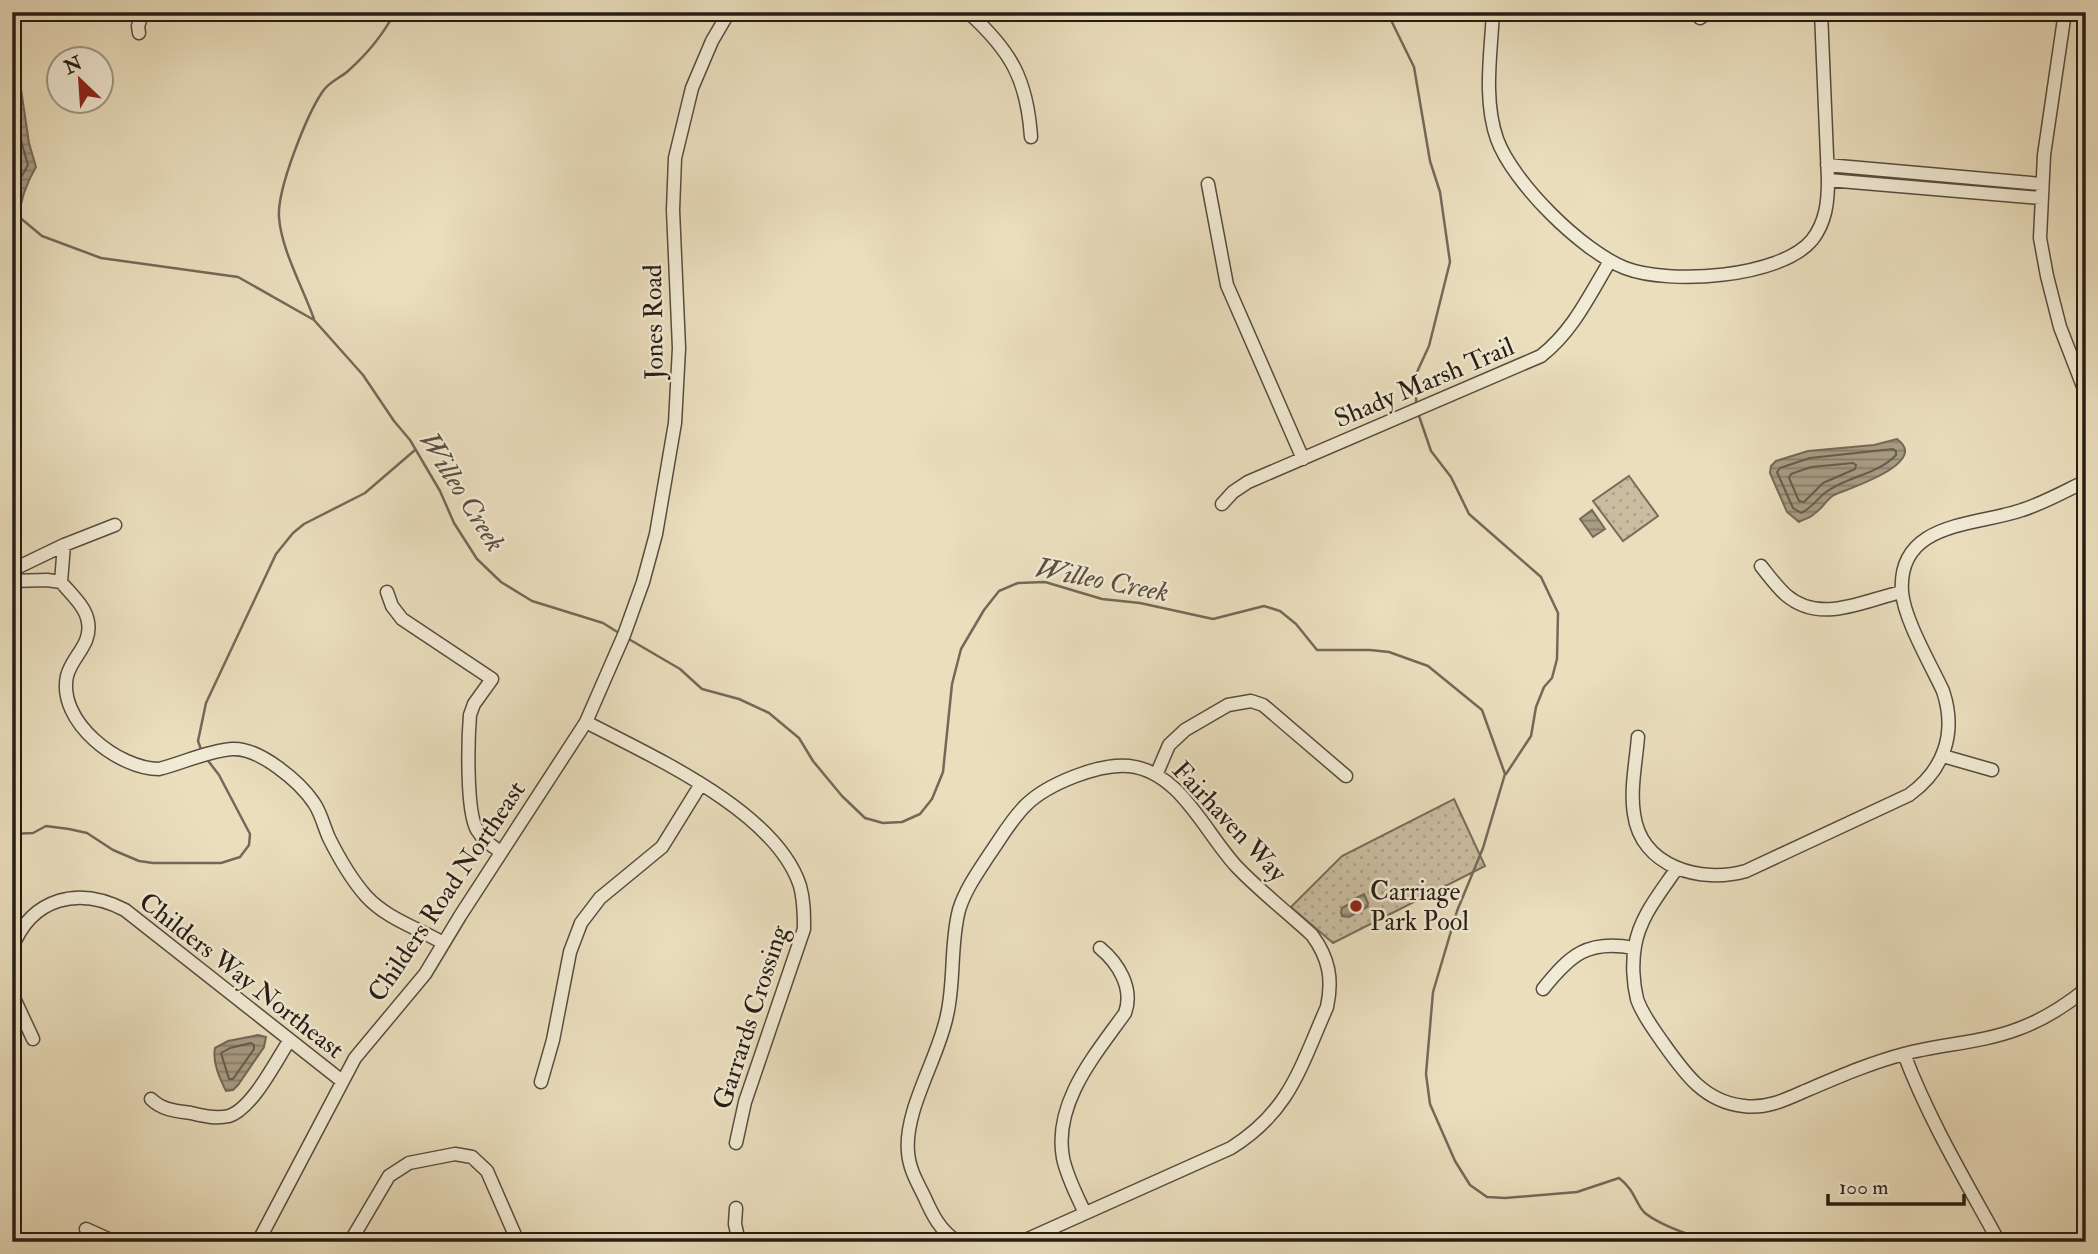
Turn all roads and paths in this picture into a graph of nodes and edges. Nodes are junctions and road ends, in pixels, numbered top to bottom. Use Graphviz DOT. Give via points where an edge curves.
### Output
graph roads {
  1 [pos="143,12"];
  2 [pos="729,12"];
  3 [pos="968,12"];
  4 [pos="1493,12"];
  5 [pos="1821,12"];
  6 [pos="2065,12"];
  7 [pos="139,33"];
  8 [pos="1031,137"];
  9 [pos="1828,165"];
  10 [pos="1828,180"];
  11 [pos="1208,184"];
  12 [pos="2041,184"];
  13 [pos="2041,198"];
  14 [pos="1610,261"];
  15 [pos="2082,373"];
  16 [pos="2086,394"];
  17 [pos="1303,459"];
  18 [pos="2086,481"];
  19 [pos="1222,504"];
  20 [pos="115,525"];
  21 [pos="64,545"];
  22 [pos="1761,566"];
  23 [pos="12,570"];
  24 [pos="12,581"];
  25 [pos="61,582"];
  26 [pos="387,592"];
  27 [pos="1902,592"];
  28 [pos="624,635"];
  29 [pos="586,722"];
  30 [pos="1639,737"];
  31 [pos="1943,756"];
  32 [pos="1992,770"];
  33 [pos="1157,773"];
  34 [pos="1346,776"];
  35 [pos="701,784"];
  36 [pos="501,852"];
  37 [pos="1677,868"];
  38 [pos="443,943"];
  39 [pos="12,948"];
  40 [pos="1100,948"];
  41 [pos="1634,948"];
  42 [pos="1543,989"];
  43 [pos="2086,989"];
  44 [pos="12,994"];
  45 [pos="33,1039"];
  46 [pos="289,1041"];
  47 [pos="1904,1054"];
  48 [pos="342,1081"];
  49 [pos="541,1082"];
  50 [pos="151,1098"];
  51 [pos="736,1143"];
  52 [pos="736,1208"];
  53 [pos="1085,1213"];
  54 [pos="86,1229"];
  55 [pos="116,1242"];
  56 [pos="258,1242"];
  57 [pos="350,1242"];
  58 [pos="518,1242"];
  59 [pos="739,1242"];
  60 [pos="958,1242"];
  61 [pos="1021,1242"];
  62 [pos="1999,1242"];
  1 -- 7 [label="street"];
  2 -- 28 [label="street, Jones Road" via="692,88 675,158 676,414 658,522"];
  3 -- 8 [label="street" via="1002,45 1014,65"];
  4 -- 14 [label="street" via="1489,98 1498,141 1524,184 1577,238"];
  5 -- 9 [label="street"];
  6 -- 12 [label="street"];
  9 -- 10 [label="street"];
  9 -- 12 [label="street"];
  10 -- 13 [label="street"];
  10 -- 14 [label="street" via="1828,205 1819,229 1803,249 1781,262 1681,278 1644,274"];
  11 -- 17 [label="street" via="1227,285"];
  12 -- 13 [label="street"];
  13 -- 15 [label="street" via="2040,238 2047,276 2060,327"];
  14 -- 17 [label="street, Shady Marsh Trail" via="1571,328 1541,356"];
  15 -- 16 [label="street"];
  17 -- 19 [label="street, Shady Marsh Trail" via="1248,482"];
  18 -- 27 [label="street" via="2024,510 1934,532 1909,558"];
  20 -- 21 [label="street"];
  21 -- 23 [label="street"];
  21 -- 25 [label="street"];
  22 -- 27 [label="street" via="1788,597 1815,609 1839,609"];
  24 -- 25 [label="street"];
  25 -- 38 [label="street" via="88,619 85,647 67,676 69,697 81,727 92,740 137,766 159,769 232,749 249,752 278,768 316,807 340,860 367,897 385,912"];
  26 -- 36 [label="street" via="402,620 492,679 470,715 471,808 477,830"];
  27 -- 31 [label="street" via="1947,704 1949,729"];
  28 -- 29 [label="street, Childers Road Northeast"];
  29 -- 35 [label="street, Garrards Crossing"];
  29 -- 36 [label="street, Childers Road Northeast"];
  30 -- 37 [label="street" via="1633,802 1636,824 1651,851"];
  31 -- 32 [label="street"];
  31 -- 37 [label="street" via="1930,778 1909,795 1746,871 1712,877"];
  33 -- 34 [label="street" via="1176,737 1228,705 1251,701 1263,705"];
  33 -- 53 [label="street, Fairhaven Way" via="1176,789 1240,870 1312,935 1326,957 1330,993 1289,1091 1260,1128 1231,1147"];
  33 -- 60 [label="street, Fairhaven Way" via="1130,766 1100,767 1029,802 966,893 956,924 947,1017 907,1141 913,1173 933,1217"];
  35 -- 49 [label="street" via="662,848 600,898 581,923 570,952"];
  35 -- 51 [label="street, Garrards Crossing" via="736,806 780,851 800,885 804,912 804,929 745,1102"];
  36 -- 38 [label="street, Childers Road Northeast"];
  37 -- 41 [label="street" via="1645,915"];
  38 -- 48 [label="street, Childers Road Northeast" via="415,988 362,1049"];
  39 -- 46 [label="street, Childers Way Northeast" via="22,927 45,906 70,898 99,899 125,910"];
  40 -- 53 [label="street" via="1122,975 1128,1003 1080,1081 1062,1124 1063,1160"];
  41 -- 42 [label="street" via="1618,945 1584,951 1563,964"];
  41 -- 47 [label="street" via="1635,990 1643,1013 1688,1078 1721,1101 1747,1107 1773,1104"];
  43 -- 47 [label="street" via="2036,1022 2015,1030"];
  44 -- 45 [label="street"];
  46 -- 48 [label="street, Childers Way Northeast"];
  46 -- 50 [label="street" via="237,1113 215,1118 158,1106"];
  47 -- 62 [label="street" via="1938,1132"];
  48 -- 56 [label="street, Childers Road Northeast"];
  52 -- 59 [label="street"];
  53 -- 61 [label="street, Fairhaven Way"];
  54 -- 55 [label="street"];
  57 -- 58 [label="street" via="389,1176 409,1163 455,1154 472,1157 487,1171"];
}
